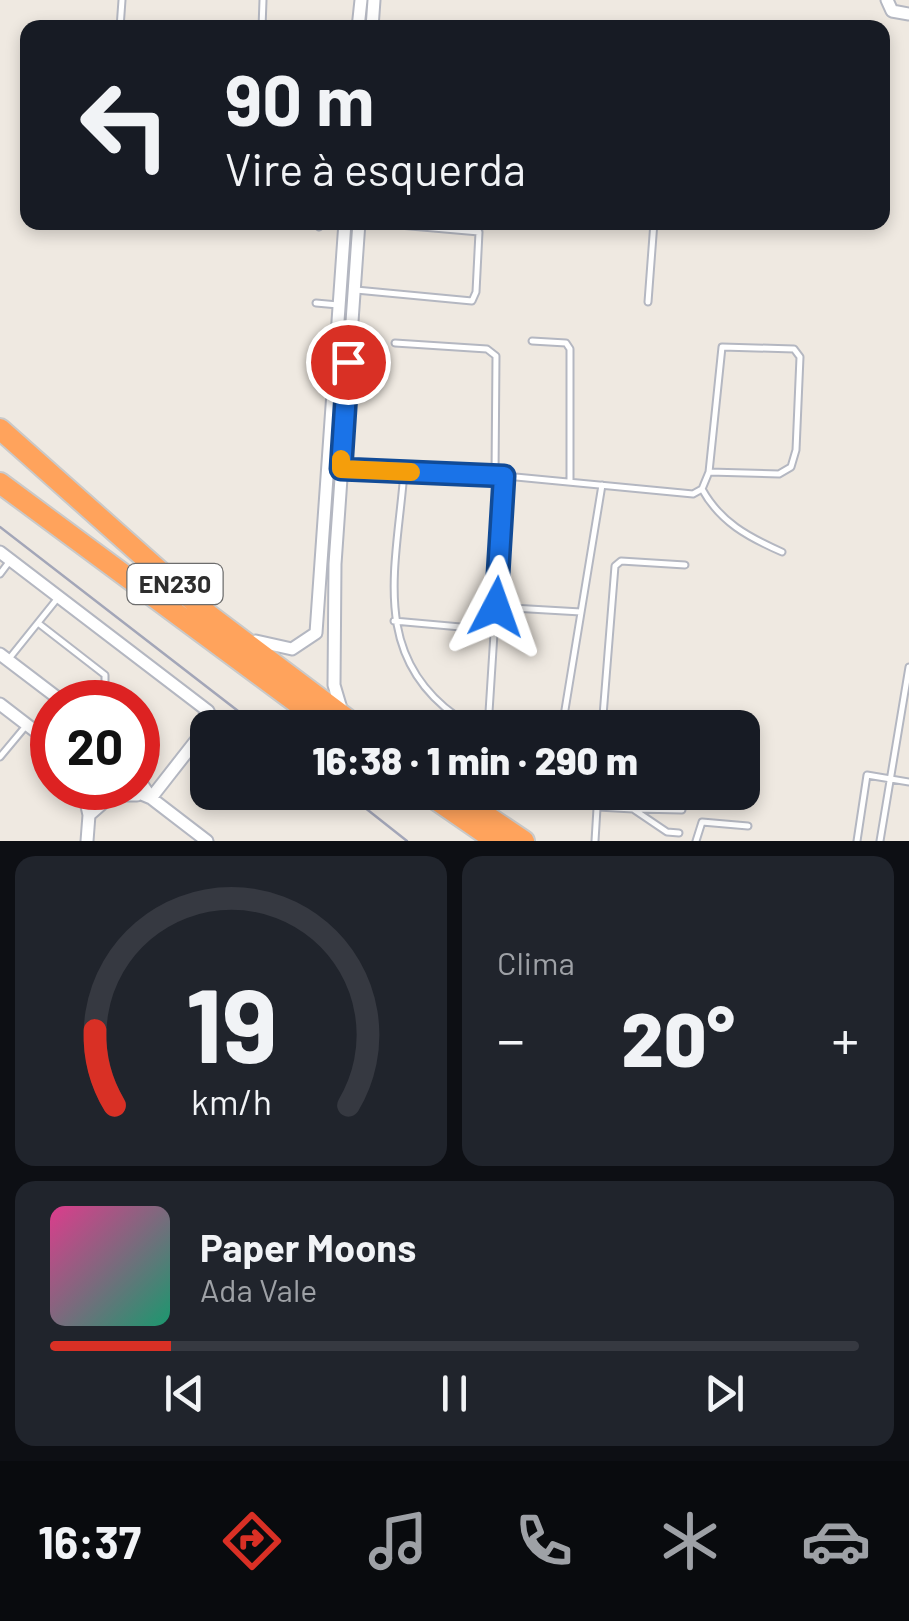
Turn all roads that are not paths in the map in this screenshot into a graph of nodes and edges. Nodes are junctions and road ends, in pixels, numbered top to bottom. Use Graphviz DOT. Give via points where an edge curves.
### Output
graph roads {
  1 [pos="887,0"];
  2 [pos="909,14"];
  3 [pos="344,230"];
  4 [pos="361,230"];
  5 [pos="456,230"];
  6 [pos="653,230"];
  7 [pos="354,290"];
  8 [pos="648,302"];
  9 [pos="316,304"];
  10 [pos="339,306"];
  11 [pos="532,341"];
  12 [pos="394,343"];
  13 [pos="0,429"];
  14 [pos="341,469"];
  15 [pos="404,472"];
  16 [pos="709,472"];
  17 [pos="496,476"];
  18 [pos="504,476"];
  19 [pos="570,482"];
  20 [pos="0,483"];
  21 [pos="602,485"];
  22 [pos="702,489"];
  23 [pos="782,552"];
  24 [pos="5,556"];
  25 [pos="684,565"];
  26 [pos="0,574"];
  27 [pos="59,596"];
  28 [pos="496,607"];
  29 [pos="581,612"];
  30 [pos="209,615"];
  31 [pos="394,620"];
  32 [pos="38,622"];
  33 [pos="494,630"];
  34 [pos="4,657"];
  35 [pos="909,667"];
  36 [pos="34,680"];
  37 [pos="106,680"];
  38 [pos="0,704"];
  39 [pos="324,710"];
  40 [pos="327,710"];
  41 [pos="340,710"];
  42 [pos="448,710"];
  43 [pos="489,710"];
  44 [pos="565,710"];
  45 [pos="603,710"];
  46 [pos="27,724"];
  47 [pos="30,726"];
  48 [pos="0,740"];
  49 [pos="13,740"];
  50 [pos="0,757"];
  51 [pos="890,776"];
  52 [pos="909,782"];
  53 [pos="160,786"];
  54 [pos="160,805"];
  55 [pos="87,810"];
  56 [pos="94,810"];
  57 [pos="451,810"];
  58 [pos="480,810"];
  59 [pos="598,810"];
  60 [pos="634,810"];
  61 [pos="88,815"];
  62 [pos="748,826"];
  63 [pos="679,832"];
  64 [pos="597,840"];
  65 [pos="87,841"];
  66 [pos="206,841"];
  67 [pos="496,841"];
  68 [pos="524,841"];
  69 [pos="696,841"];
  70 [pos="857,841"];
  71 [pos="880,841"];
  1 -- 2 [label="street" via="892,12"];
  3 -- 10 [label="street"];
  4 -- 7 [label="street"];
  5 -- 7 [label="lane" via="479,232 472,301"];
  6 -- 8 [label="lane"];
  7 -- 14 [label="street"];
  9 -- 10 [label="lane"];
  10 -- 30 [label="street" via="316,633 303,645 280,650"];
  11 -- 19 [label="lane" via="570,348"];
  12 -- 17 [label="lane" via="487,349 496,356"];
  13 -- 30 [label="highway, EN230"];
  14 -- 15 [label="lane"];
  14 -- 41 [label="street" via="334,685"];
  15 -- 17 [label="lane"];
  15 -- 31 [label="lane"];
  16 -- 16 [label="lane" via="779,474 791,467 798,352 722,347"];
  16 -- 22 [label="lane"];
  17 -- 18 [label="lane"];
  18 -- 19 [label="lane"];
  18 -- 28 [label="lane"];
  19 -- 21 [label="lane"];
  20 -- 39 [label="highway, EN230"];
  21 -- 22 [label="lane" via="686,496"];
  21 -- 29 [label="lane"];
  22 -- 23 [label="lane" via="744,536"];
  24 -- 26 [label="lane"];
  24 -- 27 [label="street"];
  25 -- 45 [label="lane" via="614,566"];
  27 -- 32 [label="lane"];
  27 -- 53 [label="street" via="208,710 212,720"];
  28 -- 29 [label="lane"];
  28 -- 33 [label="lane"];
  29 -- 44 [label="lane"];
  30 -- 40 [label="highway, EN230"];
  31 -- 33 [label="lane"];
  31 -- 42 [label="lane" via="415,676"];
  32 -- 34 [label="lane"];
  32 -- 37 [label="lane"];
  33 -- 43 [label="lane"];
  34 -- 36 [label="street"];
  35 -- 51 [label="lane"];
  38 -- 46 [label="street"];
  46 -- 47 [label="street"];
  46 -- 49 [label="lane"];
  48 -- 49 [label="lane"];
  49 -- 50 [label="lane"];
  51 -- 52 [label="lane"];
  51 -- 70 [label="lane" via="866,778"];
  51 -- 71 [label="lane"];
  54 -- 66 [label="street"];
  55 -- 61 [label="street"];
  56 -- 61 [label="street"];
  57 -- 67 [label="highway"];
  58 -- 68 [label="highway"];
  59 -- 64 [label="lane"];
  60 -- 63 [label="lane" via="666,832"];
  61 -- 65 [label="street"];
  62 -- 69 [label="lane" via="702,822"];
}
